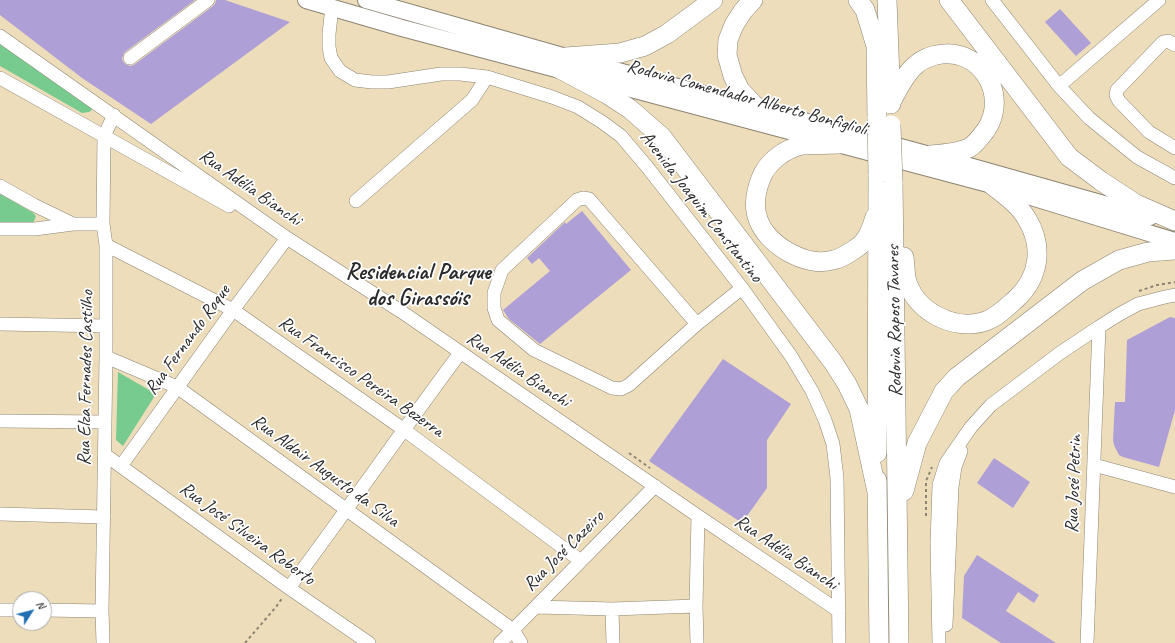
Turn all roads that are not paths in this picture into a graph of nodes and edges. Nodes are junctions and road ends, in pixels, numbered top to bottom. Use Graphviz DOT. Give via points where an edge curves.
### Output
graph roads {
  1 [pos="208,0"];
  2 [pos="306,0"];
  3 [pos="366,0"];
  4 [pos="713,0"];
  5 [pos="753,0"];
  6 [pos="858,0"];
  7 [pos="876,0"];
  8 [pos="887,0"];
  9 [pos="949,0"];
  10 [pos="992,0"];
  11 [pos="1159,0"];
  12 [pos="332,7"];
  13 [pos="0,36"];
  14 [pos="1175,44"];
  15 [pos="876,46"];
  16 [pos="130,58"];
  17 [pos="562,63"];
  18 [pos="487,77"];
  19 [pos="0,78"];
  20 [pos="1059,86"];
  21 [pos="891,102"];
  22 [pos="757,108"];
  23 [pos="114,115"];
  24 [pos="884,122"];
  25 [pos="104,136"];
  26 [pos="839,144"];
  27 [pos="1175,148"];
  28 [pos="930,155"];
  29 [pos="885,178"];
  30 [pos="1175,178"];
  31 [pos="992,185"];
  32 [pos="0,186"];
  33 [pos="356,201"];
  34 [pos="878,211"];
  35 [pos="1175,221"];
  36 [pos="73,224"];
  37 [pos="103,224"];
  38 [pos="1175,224"];
  39 [pos="0,229"];
  40 [pos="287,238"];
  41 [pos="1175,241"];
  42 [pos="106,245"];
  43 [pos="1175,250"];
  44 [pos="742,288"];
  45 [pos="1175,295"];
  46 [pos="233,310"];
  47 [pos="0,324"];
  48 [pos="697,324"];
  49 [pos="106,326"];
  50 [pos="1099,327"];
  51 [pos="460,353"];
  52 [pos="106,357"];
  53 [pos="177,388"];
  54 [pos="0,421"];
  55 [pos="105,422"];
  56 [pos="971,427"];
  57 [pos="403,430"];
  58 [pos="104,454"];
  59 [pos="1094,465"];
  60 [pos="121,466"];
  61 [pos="655,486"];
  62 [pos="1175,487"];
  63 [pos="877,492"];
  64 [pos="347,510"];
  65 [pos="898,512"];
  66 [pos="0,514"];
  67 [pos="104,516"];
  68 [pos="698,516"];
  69 [pos="581,562"];
  70 [pos="289,588"];
  71 [pos="696,606"];
  72 [pos="536,607"];
  73 [pos="612,608"];
  74 [pos="0,610"];
  75 [pos="12,610"];
  76 [pos="52,610"];
  77 [pos="102,611"];
  78 [pos="839,611"];
  79 [pos="513,630"];
  80 [pos="878,640"];
  81 [pos="103,643"];
  82 [pos="369,643"];
  83 [pos="500,643"];
  84 [pos="521,643"];
  85 [pos="612,643"];
  86 [pos="697,643"];
  87 [pos="839,643"];
  88 [pos="899,643"];
  89 [pos="939,643"];
  90 [pos="948,643"];
  91 [pos="1087,643"];
  1 -- 16 [label="street"];
  2 -- 12 [label="main road, Rodovia Comendador Alberto Bonfiglioli"];
  3 -- 17 [label="main road, Rodovia Comendador Alberto Bonfiglioli"];
  4 -- 17 [label="highway" via="667,34 644,46"];
  5 -- 22 [label="highway" via="734,25 728,40 727,55 732,76 740,90"];
  6 -- 15 [label="highway" via="865,10"];
  7 -- 15 [label="highway, Rodovia Raposo Tavares"];
  8 -- 21 [label="highway, Rodovia Raposo Tavares"];
  9 -- 35 [label="highway" via="1069,157 1100,182 1136,204"];
  10 -- 20 [label="street"];
  11 -- 20 [label="street"];
  12 -- 17 [label="main road, Rodovia Comendador Alberto Bonfiglioli" via="402,28"];
  12 -- 18 [label="street, Avenida Joaquim Constantino" via="329,34 331,58 340,71 355,80 388,82 441,74"];
  13 -- 23 [label="street, Rua Adélia Bianchi"];
  14 -- 27 [label="street" via="1163,42 1117,90 1116,95 1149,132"];
  15 -- 24 [label="highway, Rodovia Raposo Tavares"];
  17 -- 22 [label="main road, Rodovia Comendador Alberto Bonfiglioli"];
  17 -- 26 [label="main road, Rodovia Comendador Alberto Bonfiglioli"];
  17 -- 63 [label="highway" via="624,105 662,137 833,362 859,409"];
  18 -- 33 [label="street" via="472,100"];
  18 -- 44 [label="street, Avenida Joaquim Constantino" via="578,107 621,136"];
  19 -- 25 [label="street"];
  20 -- 30 [label="street" via="1089,118 1137,157"];
  21 -- 24 [label="highway, Rodovia Raposo Tavares"];
  21 -- 28 [label="highway" via="912,69 927,57 944,53 960,55 974,62 987,75 994,100 993,115 988,127 970,147 954,153"];
  22 -- 28 [label="main road, Rodovia Comendador Alberto Bonfiglioli"];
  23 -- 25 [label="street, Rua Elza Fernades Castilho"];
  23 -- 40 [label="street, Rua Adélia Bianchi"];
  24 -- 29 [label="highway, Rodovia Raposo Tavares, bridge"];
  25 -- 37 [label="street, Rua Elza Fernades Castilho"];
  25 -- 40 [label="street"];
  26 -- 31 [label="main road, Rodovia Comendador Alberto Bonfiglioli"];
  26 -- 34 [label="highway" via="796,146 778,156 768,166 756,190 756,211 764,232 780,248 797,256 817,261 832,261 858,247 867,237"];
  28 -- 38 [label="main road, Rodovia Comendador Alberto Bonfiglioli"];
  29 -- 31 [label="highway" via="902,225 906,278 911,291 926,309 937,317 965,324 987,321 1003,311 1026,288 1037,264 1036,239 1027,219 1008,197"];
  29 -- 34 [label="highway, Rodovia Raposo Tavares"];
  29 -- 65 [label="highway, Rodovia Raposo Tavares"];
  31 -- 41 [label="main road, Rodovia Comendador Alberto Bonfiglioli"];
  32 -- 36 [label="street"];
  34 -- 63 [label="highway, Rodovia Raposo Tavares"];
  36 -- 37 [label="street"];
  36 -- 39 [label="street" via="35,229"];
  37 -- 42 [label="street, Rua Elza Fernades Castilho"];
  40 -- 46 [label="street, Rua Fernando Roque"];
  40 -- 51 [label="street, Rua Adélia Bianchi"];
  42 -- 46 [label="street, Rua Francisco Pereira Bezerra"];
  42 -- 49 [label="street, Rua Elza Fernades Castilho"];
  43 -- 65 [label="highway" via="1148,252 1119,260 1082,281 957,377 944,391 917,443"];
  44 -- 48 [label="street"];
  44 -- 78 [label="street, Avenida Joaquim Constantino" via="809,385 833,444 837,478"];
  45 -- 50 [label="street" via="1138,304"];
  46 -- 53 [label="street, Rua Fernando Roque"];
  46 -- 57 [label="street, Rua Francisco Pereira Bezerra"];
  47 -- 49 [label="street"];
  48 -- 48 [label="street" via="590,200 583,198 577,200 502,270 494,293 494,308 498,320 534,350 612,388 621,389 629,385"];
  49 -- 52 [label="street, Rua Elza Fernades Castilho"];
  50 -- 56 [label="street" via="991,405"];
  50 -- 59 [label="street, Rua José Petrin"];
  51 -- 57 [label="street"];
  51 -- 61 [label="street, Rua Adélia Bianchi"];
  52 -- 53 [label="street, Rua Aldair Augusto da Silva"];
  52 -- 55 [label="street, Rua Elza Fernades Castilho"];
  53 -- 60 [label="street, Rua Fernando Roque"];
  53 -- 64 [label="street, Rua Aldair Augusto da Silva"];
  54 -- 55 [label="street"];
  55 -- 58 [label="street, Rua Elza Fernades Castilho"];
  56 -- 89 [label="street" via="946,463 938,485"];
  56 -- 90 [label="street" via="955,467 952,487 946,634"];
  57 -- 64 [label="street"];
  57 -- 69 [label="street, Rua Francisco Pereira Bezerra"];
  58 -- 60 [label="street, Rua José Silveira Roberto"];
  58 -- 67 [label="street, Rua Elza Fernades Castilho"];
  59 -- 62 [label="street"];
  59 -- 91 [label="street, Rua José Petrin"];
  60 -- 70 [label="street, Rua José Silveira Roberto"];
  61 -- 68 [label="street, Rua Adélia Bianchi"];
  61 -- 69 [label="street, Rua José Cazeiro"];
  63 -- 80 [label="highway, Rodovia Raposo Tavares"];
  64 -- 70 [label="street"];
  64 -- 79 [label="street, Rua Aldair Augusto da Silva"];
  65 -- 88 [label="highway, Rodovia Raposo Tavares"];
  66 -- 67 [label="street"];
  67 -- 77 [label="street, Rua Elza Fernades Castilho"];
  68 -- 71 [label="street"];
  68 -- 78 [label="street, Rua Adélia Bianchi"];
  69 -- 72 [label="street, Rua José Cazeiro"];
  70 -- 82 [label="street, Rua José Silveira Roberto"];
  71 -- 73 [label="street"];
  71 -- 86 [label="street"];
  72 -- 73 [label="street"];
  72 -- 79 [label="street, Rua José Cazeiro"];
  73 -- 85 [label="street"];
  74 -- 75 [label="street"];
  76 -- 77 [label="street"];
  77 -- 81 [label="street, Rua Elza Fernades Castilho"];
  78 -- 87 [label="street, Avenida Joaquim Constantino"];
  79 -- 83 [label="street, Rua José Cazeiro"];
  79 -- 84 [label="street"];
}
